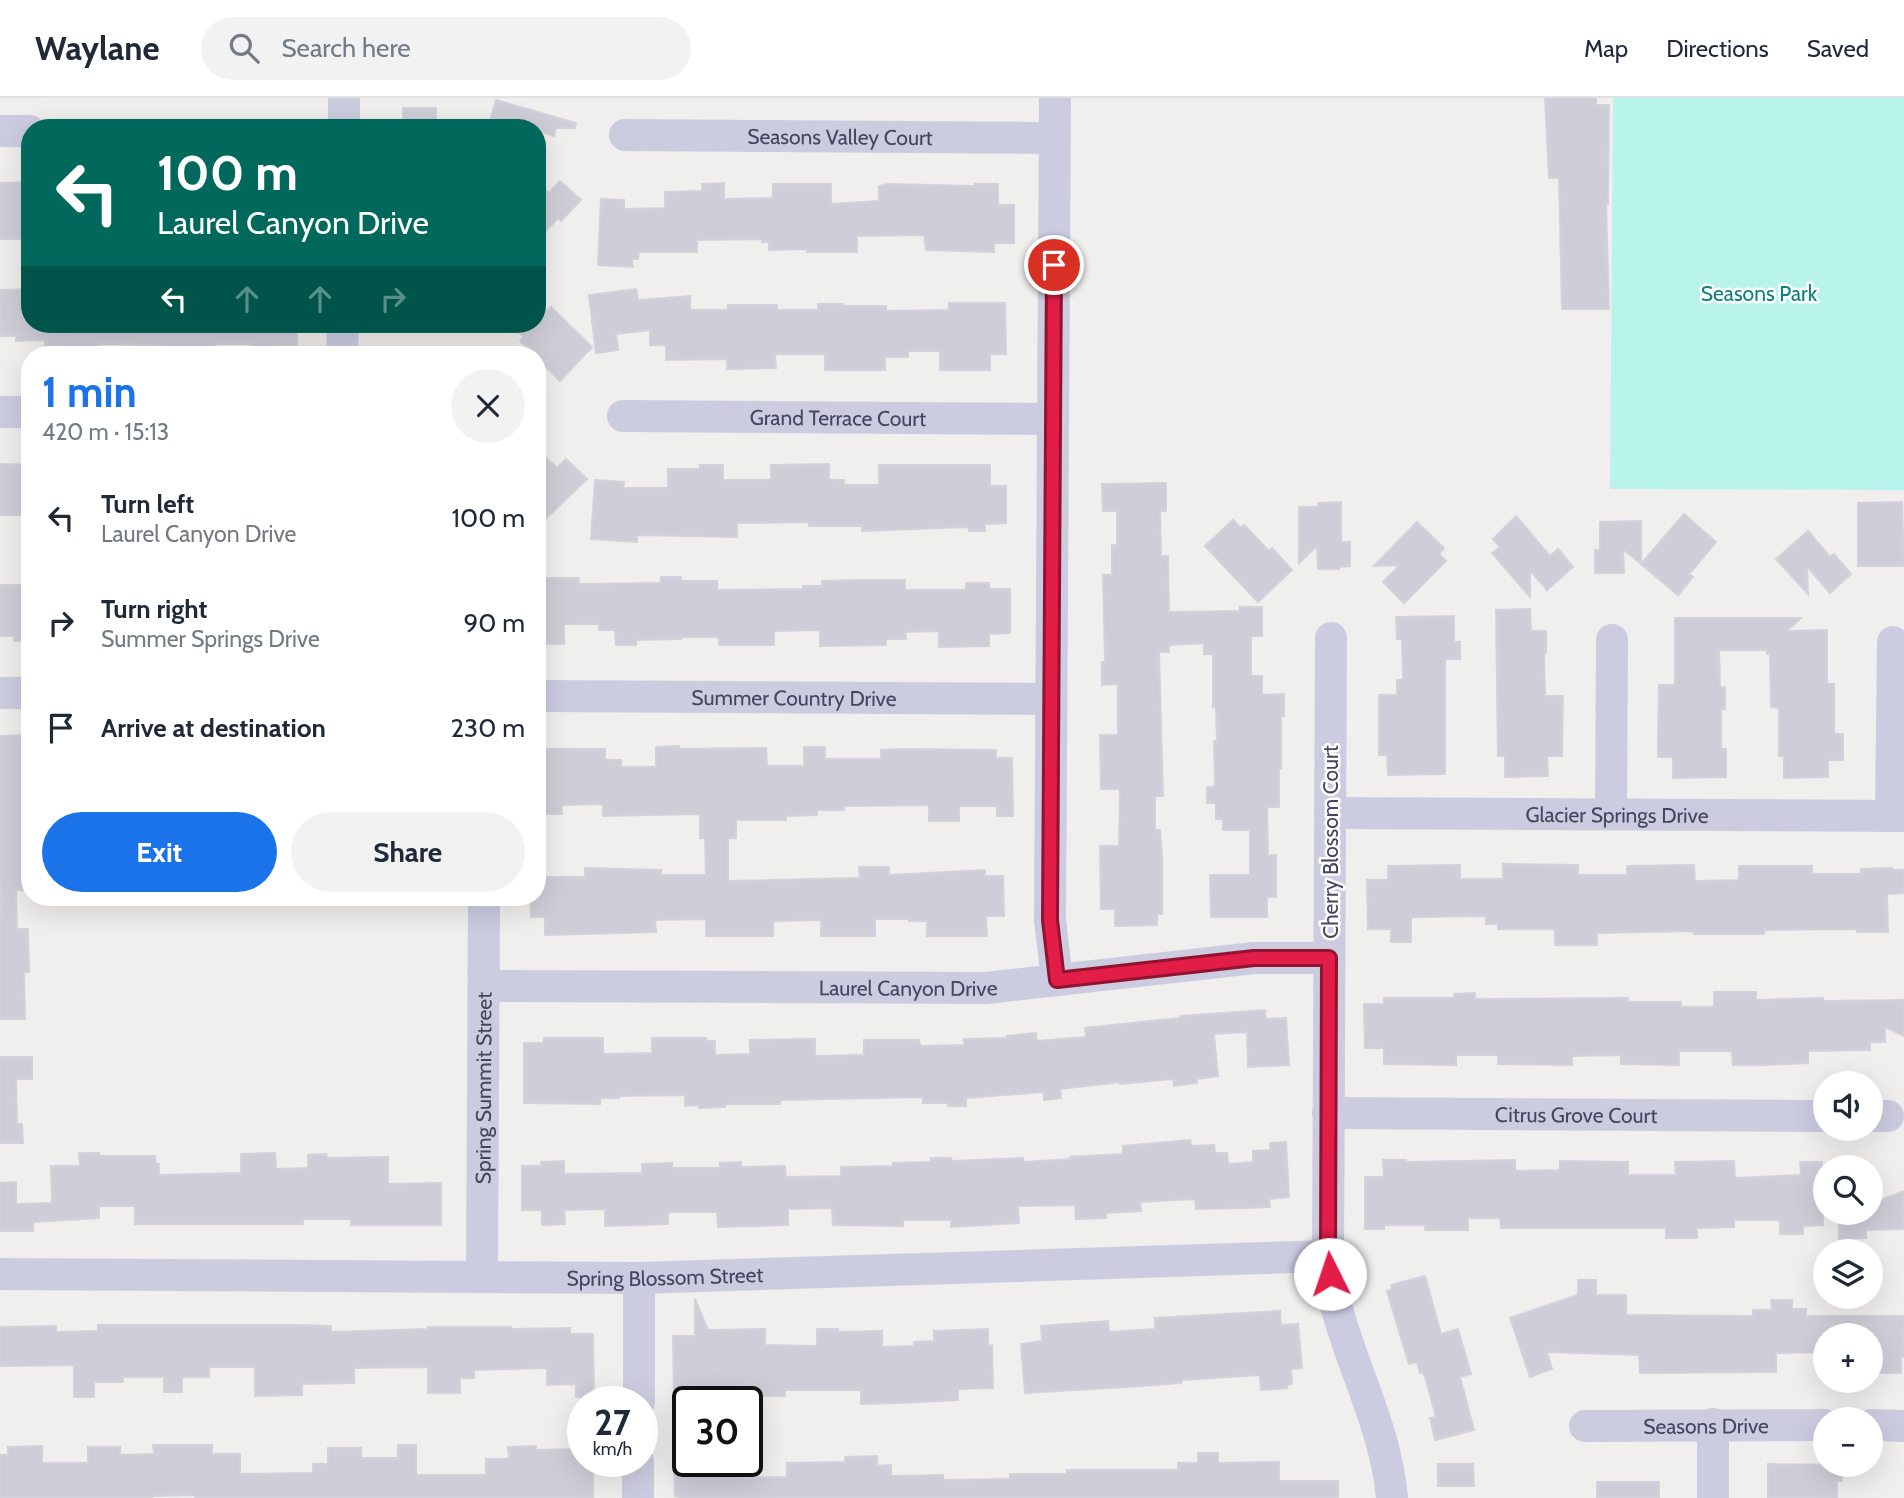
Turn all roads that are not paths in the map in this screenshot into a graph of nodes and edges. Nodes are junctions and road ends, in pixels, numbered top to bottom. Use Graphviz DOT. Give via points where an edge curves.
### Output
graph roads {
  1 [pos="344,98"];
  2 [pos="1055,98"];
  3 [pos="344,119"];
  4 [pos="0,131"];
  5 [pos="21,131"];
  6 [pos="625,135"];
  7 [pos="1054,138"];
  8 [pos="0,412"];
  9 [pos="21,412"];
  10 [pos="623,416"];
  11 [pos="1053,419"];
  12 [pos="1331,638"];
  13 [pos="1612,640"];
  14 [pos="1892,642"];
  15 [pos="0,693"];
  16 [pos="21,693"];
  17 [pos="546,696"];
  18 [pos="1051,699"];
  19 [pos="1330,813"];
  20 [pos="1611,814"];
  21 [pos="1898,816"];
  22 [pos="485,906"];
  23 [pos="1329,958"];
  24 [pos="1057,980"];
  25 [pos="484,986"];
  26 [pos="1328,1112"];
  27 [pos="1813,1116"];
  28 [pos="1328,1256"];
  29 [pos="0,1274"];
  30 [pos="482,1277"];
  31 [pos="639,1278"];
  32 [pos="639,1386"];
  33 [pos="1713,1424"];
  34 [pos="1813,1425"];
  35 [pos="1883,1425"];
  36 [pos="1585,1426"];
  37 [pos="1904,1426"];
  38 [pos="638,1477"];
  39 [pos="638,1498"];
  40 [pos="1392,1498"];
  41 [pos="1713,1498"];
  1 -- 3 [label="street"];
  2 -- 7 [label="street"];
  4 -- 5 [label="street"];
  6 -- 7 [label="street, Seasons Valley Court"];
  7 -- 11 [label="street"];
  8 -- 9 [label="street"];
  10 -- 11 [label="street, Grand Terrace Court"];
  11 -- 18 [label="street"];
  12 -- 19 [label="street, Cherry Blossom Court"];
  13 -- 20 [label="street"];
  14 -- 21 [label="street"];
  15 -- 16 [label="street"];
  17 -- 18 [label="street, Summer Country Drive"];
  18 -- 24 [label="street" via="1050,920"];
  19 -- 20 [label="street, Glacier Springs Drive"];
  19 -- 23 [label="street, Cherry Blossom Court"];
  20 -- 21 [label="street, Glacier Springs Drive"];
  22 -- 25 [label="street, Spring Summit Street"];
  23 -- 24 [label="street, Laurel Canyon Drive" via="1254,958"];
  23 -- 26 [label="street, Cherry Blossom Court"];
  24 -- 25 [label="street, Laurel Canyon Drive" via="951,989"];
  25 -- 30 [label="street, Spring Summit Street"];
  26 -- 27 [label="street, Citrus Grove Court"];
  26 -- 28 [label="street, Cherry Blossom Court"];
  28 -- 31 [label="street, Spring Blossom Street"];
  28 -- 40 [label="street, Cherry Blossom Court" via="1333,1292 1377,1425"];
  29 -- 30 [label="street, Spring Blossom Street"];
  30 -- 31 [label="street, Spring Blossom Street"];
  31 -- 32 [label="street"];
  33 -- 34 [label="street, Seasons Drive"];
  33 -- 36 [label="street, Seasons Drive"];
  33 -- 41 [label="street"];
  35 -- 37 [label="street"];
  38 -- 39 [label="street"];
}
